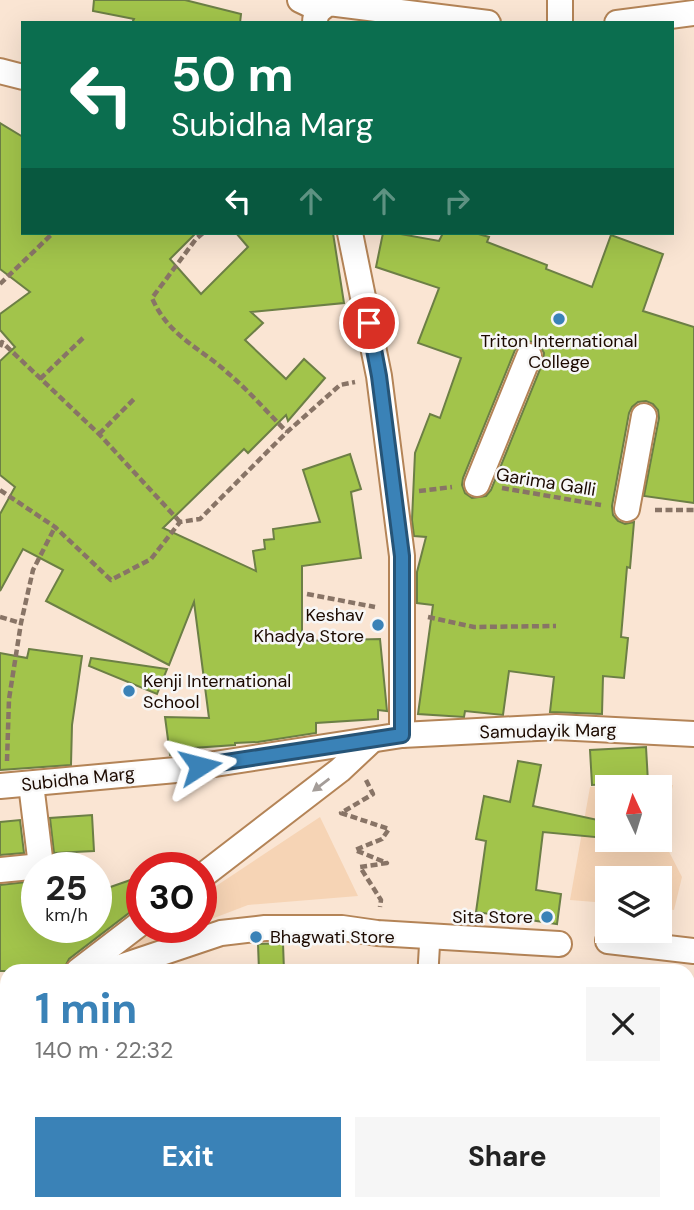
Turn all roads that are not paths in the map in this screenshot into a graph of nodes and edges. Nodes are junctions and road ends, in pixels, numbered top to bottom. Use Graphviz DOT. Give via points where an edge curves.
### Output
graph roads {
  1 [pos="561,0"];
  2 [pos="667,8"];
  3 [pos="311,11"];
  4 [pos="694,13"];
  5 [pos="472,21"];
  6 [pos="560,21"];
  7 [pos="624,21"];
  8 [pos="0,71"];
  9 [pos="21,76"];
  10 [pos="350,235"];
  11 [pos="528,356"];
  12 [pos="644,416"];
  13 [pos="477,484"];
  14 [pos="626,509"];
  15 [pos="694,734"];
  16 [pos="402,735"];
  17 [pos="372,740"];
  18 [pos="31,784"];
  19 [pos="3,786"];
  20 [pos="217,865"];
  21 [pos="0,870"];
  22 [pos="126,934"];
  23 [pos="430,936"];
  24 [pos="625,943"];
  25 [pos="559,944"];
  26 [pos="694,951"];
  27 [pos="87,964"];
  28 [pos="143,964"];
  29 [pos="428,964"];
  1 -- 6 [label="street"];
  2 -- 4 [label="street"];
  2 -- 7 [label="street"];
  3 -- 5 [label="street" via="329,3"];
  8 -- 9 [label="street"];
  10 -- 16 [label="street" via="379,376 402,556"];
  11 -- 13 [label="street"];
  12 -- 14 [label="street"];
  15 -- 16 [label="street, Samudayik Marg" via="556,727"];
  16 -- 17 [label="street, Subidha Marg"];
  17 -- 18 [label="street, Subidha Marg" via="176,770"];
  17 -- 20 [label="street, one-way"];
  18 -- 19 [label="street, Subidha Marg"];
  18 -- 21 [label="street" via="41,866"];
  22 -- 27 [label="street"];
  23 -- 25 [label="street"];
  23 -- 28 [label="street" via="342,928 265,928 221,933"];
  23 -- 29 [label="street"];
  24 -- 26 [label="street"];
}
